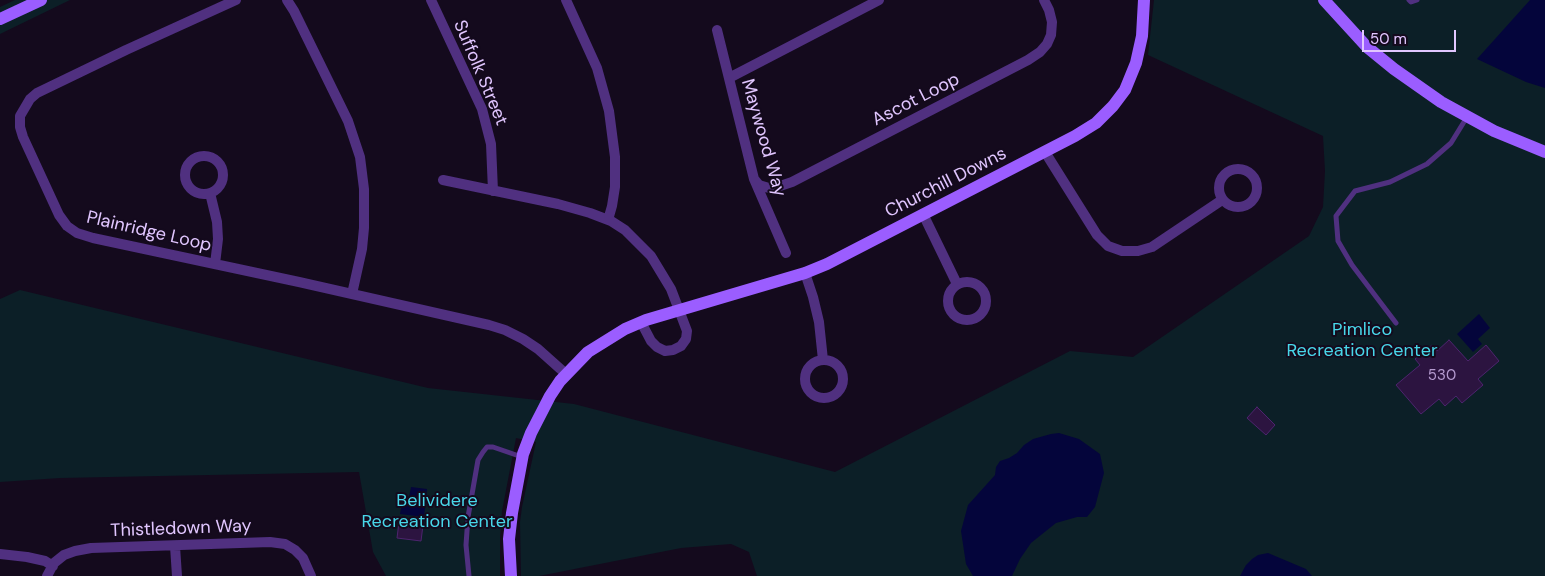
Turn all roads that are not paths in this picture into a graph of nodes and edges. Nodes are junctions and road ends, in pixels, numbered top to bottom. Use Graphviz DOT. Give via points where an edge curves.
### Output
graph roads {
  1 [pos="41,0"];
  2 [pos="236,0"];
  3 [pos="287,0"];
  4 [pos="430,0"];
  5 [pos="566,0"];
  6 [pos="879,0"];
  7 [pos="1044,0"];
  8 [pos="1144,0"];
  9 [pos="1324,0"];
  10 [pos="1409,0"];
  11 [pos="1417,0"];
  12 [pos="0,19"];
  13 [pos="717,30"];
  14 [pos="729,78"];
  15 [pos="1468,116"];
  16 [pos="1045,152"];
  17 [pos="1545,152"];
  18 [pos="754,179"];
  19 [pos="443,180"];
  20 [pos="494,191"];
  21 [pos="210,193"];
  22 [pos="1222,200"];
  23 [pos="923,214"];
  24 [pos="608,220"];
  25 [pos="786,253"];
  26 [pos="215,264"];
  27 [pos="806,273"];
  28 [pos="957,284"];
  29 [pos="352,294"];
  30 [pos="680,310"];
  31 [pos="641,322"];
  32 [pos="1396,323"];
  33 [pos="823,360"];
  34 [pos="566,374"];
  35 [pos="522,457"];
  36 [pos="175,546"];
  37 [pos="0,554"];
  38 [pos="53,566"];
  39 [pos="47,576"];
  40 [pos="178,576"];
  41 [pos="311,576"];
  42 [pos="469,576"];
  43 [pos="511,576"];
  1 -- 12 [label="street"];
  2 -- 26 [label="street, Plainridge Loop" via="37,93 20,116 23,137 67,226 93,238"];
  3 -- 29 [label="street" via="348,121 360,158 364,228"];
  4 -- 20 [label="street, Suffolk Street" via="482,110 491,144"];
  5 -- 24 [label="street" via="597,68 609,111 615,172"];
  6 -- 14 [label="street"];
  7 -- 18 [label="street, Ascot Loop" via="1052,22 1051,35 1040,52 1028,60 792,182 769,188 759,185"];
  8 -- 16 [label="street, Churchill Downs" via="1142,36 1125,90 1096,123"];
  9 -- 15 [label="street" via="1367,47 1394,69"];
  10 -- 11 [label="lane"];
  13 -- 14 [label="street, Maywood Way"];
  14 -- 18 [label="street, Maywood Way"];
  15 -- 17 [label="street"];
  15 -- 32 [label="lane" via="1451,143 1427,164 1390,182 1355,191 1336,216 1338,241"];
  16 -- 22 [label="street" via="1097,235 1108,246 1122,251 1152,247"];
  16 -- 23 [label="street, Churchill Downs"];
  18 -- 25 [label="street, Maywood Way"];
  19 -- 20 [label="street"];
  20 -- 24 [label="street" via="590,212"];
  21 -- 26 [label="street" via="217,222"];
  23 -- 27 [label="street, Churchill Downs"];
  23 -- 28 [label="street"];
  24 -- 30 [label="street" via="625,230 651,256"];
  26 -- 29 [label="street, Plainridge Loop"];
  27 -- 30 [label="street, Churchill Downs"];
  27 -- 33 [label="street" via="819,322"];
  29 -- 34 [label="street, Plainridge Loop" via="505,330 538,349"];
  30 -- 31 [label="street, Churchill Downs"];
  30 -- 31 [label="street" via="687,331 686,339 673,350 657,347"];
  31 -- 34 [label="street, Churchill Downs" via="588,352"];
  34 -- 35 [label="street, Churchill Downs" via="539,416"];
  35 -- 42 [label="lane" via="493,447 483,452 478,460 466,545"];
  35 -- 43 [label="street, Churchill Downs" via="509,539"];
  36 -- 38 [label="street, Thistledown Way" via="75,550"];
  36 -- 40 [label="street"];
  36 -- 41 [label="street, Thistledown Way" via="285,544 303,558"];
  37 -- 38 [label="street" via="27,557"];
  38 -- 39 [label="street, Thistledown Way"];
}
